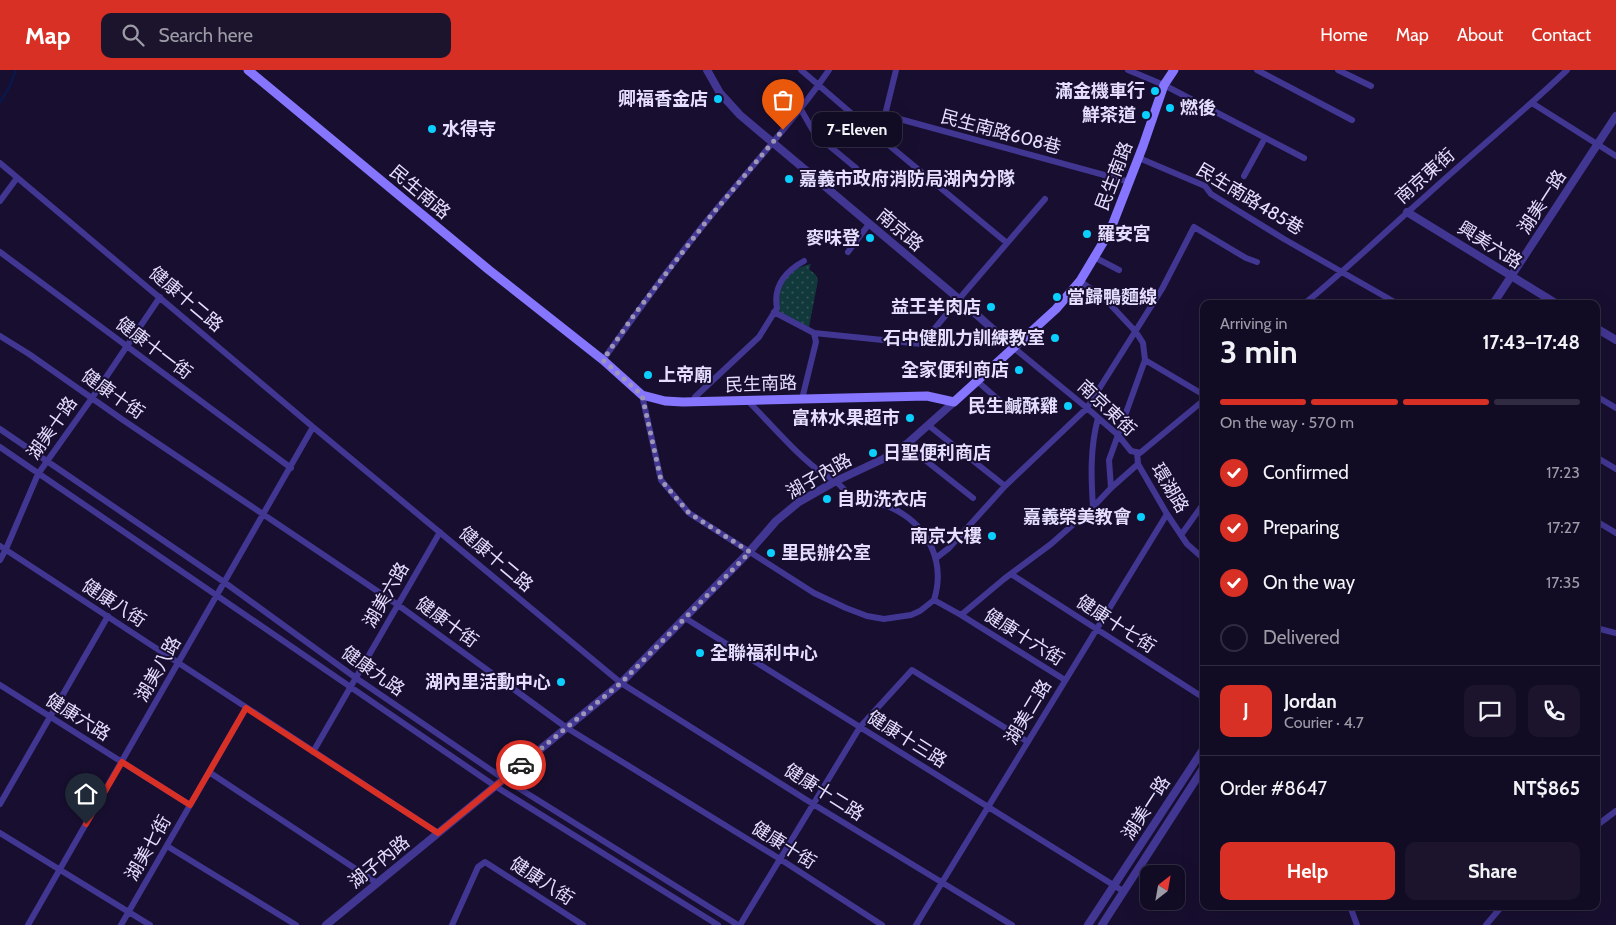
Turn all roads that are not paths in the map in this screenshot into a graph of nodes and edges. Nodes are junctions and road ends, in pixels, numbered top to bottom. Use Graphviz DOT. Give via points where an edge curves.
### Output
graph roads {
  1 [pos="248,70"];
  2 [pos="707,70"];
  3 [pos="801,70"];
  4 [pos="829,70"];
  5 [pos="896,70"];
  6 [pos="1128,70"];
  7 [pos="1174,70"];
  8 [pos="1257,70"];
  9 [pos="1338,70"];
  10 [pos="1567,70"];
  11 [pos="818,85"];
  12 [pos="1164,85"];
  13 [pos="1371,86"];
  14 [pos="1532,103"];
  15 [pos="800,108"];
  16 [pos="885,115"];
  17 [pos="1616,116"];
  18 [pos="1352,120"];
  19 [pos="873,132"];
  20 [pos="1265,138"];
  21 [pos="773,143"];
  22 [pos="1597,144"];
  23 [pos="1616,156"];
  24 [pos="1139,158"];
  25 [pos="1304,158"];
  26 [pos="0,163"];
  27 [pos="856,168"];
  28 [pos="1244,176"];
  29 [pos="17,178"];
  30 [pos="1130,182"];
  31 [pos="1045,199"];
  32 [pos="0,201"];
  33 [pos="1407,212"];
  34 [pos="869,224"];
  35 [pos="1007,243"];
  36 [pos="0,252"];
  37 [pos="848,252"];
  38 [pos="1094,257"];
  39 [pos="804,261"];
  40 [pos="1257,262"];
  41 [pos="1119,270"];
  42 [pos="1343,272"];
  43 [pos="1512,276"];
  44 [pos="1080,281"];
  45 [pos="160,296"];
  46 [pos="959,299"];
  47 [pos="1309,300"];
  48 [pos="1391,300"];
  49 [pos="1496,300"];
  50 [pos="1551,300"];
  51 [pos="774,312"];
  52 [pos="1600,330"];
  53 [pos="1136,332"];
  54 [pos="814,333"];
  55 [pos="0,336"];
  56 [pos="1616,340"];
  57 [pos="126,347"];
  58 [pos="1014,348"];
  59 [pos="603,360"];
  60 [pos="1145,360"];
  61 [pos="977,381"];
  62 [pos="1200,393"];
  63 [pos="642,395"];
  64 [pos="92,398"];
  65 [pos="1600,398"];
  66 [pos="802,399"];
  67 [pos="748,401"];
  68 [pos="694,402"];
  69 [pos="954,402"];
  70 [pos="1200,403"];
  71 [pos="1087,408"];
  72 [pos="1616,408"];
  73 [pos="1009,409"];
  74 [pos="1098,418"];
  75 [pos="928,425"];
  76 [pos="313,427"];
  77 [pos="0,429"];
  78 [pos="1118,435"];
  79 [pos="908,443"];
  80 [pos="0,447"];
  81 [pos="1137,452"];
  82 [pos="1600,459"];
  83 [pos="47,461"];
  84 [pos="1138,464"];
  85 [pos="291,468"];
  86 [pos="1616,469"];
  87 [pos="38,474"];
  88 [pos="836,481"];
  89 [pos="1005,486"];
  90 [pos="1111,488"];
  91 [pos="973,498"];
  92 [pos="1094,507"];
  93 [pos="1200,509"];
  94 [pos="264,514"];
  95 [pos="1167,514"];
  96 [pos="1600,523"];
  97 [pos="440,532"];
  98 [pos="1616,533"];
  99 [pos="1181,535"];
  100 [pos="3,548"];
  101 [pos="750,552"];
  102 [pos="1200,554"];
  103 [pos="936,558"];
  104 [pos="0,560"];
  105 [pos="1011,574"];
  106 [pos="224,582"];
  107 [pos="217,596"];
  108 [pos="934,600"];
  109 [pos="398,605"];
  110 [pos="961,615"];
  111 [pos="108,616"];
  112 [pos="685,618"];
  113 [pos="1096,629"];
  114 [pos="1600,629"];
  115 [pos="1616,633"];
  116 [pos="178,663"];
  117 [pos="356,678"];
  118 [pos="1065,680"];
  119 [pos="621,683"];
  120 [pos="0,685"];
  121 [pos="351,687"];
  122 [pos="1200,695"];
  123 [pos="246,708"];
  124 [pos="50,717"];
  125 [pos="860,727"];
  126 [pos="566,728"];
  127 [pos="1028,742"];
  128 [pos="313,752"];
  129 [pos="1200,754"];
  130 [pos="122,762"];
  131 [pos="209,772"];
  132 [pos="1200,773"];
  133 [pos="504,779"];
  134 [pos="495,786"];
  135 [pos="0,804"];
  136 [pos="813,804"];
  137 [pos="190,805"];
  138 [pos="988,807"];
  139 [pos="1616,811"];
  140 [pos="1600,823"];
  141 [pos="0,833"];
  142 [pos="438,833"];
  143 [pos="167,846"];
  144 [pos="780,859"];
  145 [pos="60,870"];
  146 [pos="377,883"];
  147 [pos="942,883"];
  148 [pos="1113,885"];
  149 [pos="1123,891"];
  150 [pos="1351,910"];
  151 [pos="1499,910"];
  152 [pos="129,912"];
  153 [pos="28,925"];
  154 [pos="121,925"];
  155 [pos="150,925"];
  156 [pos="296,925"];
  157 [pos="326,925"];
  158 [pos="452,925"];
  159 [pos="584,925"];
  160 [pos="718,925"];
  161 [pos="739,925"];
  162 [pos="882,925"];
  163 [pos="916,925"];
  164 [pos="1012,925"];
  165 [pos="1088,925"];
  166 [pos="1102,925"];
  167 [pos="1357,925"];
  168 [pos="1486,925"];
  1 -- 59 [label="main road, 民生南路"];
  2 -- 21 [label="street, 南京路" via="720,93"];
  3 -- 11 [label="street"];
  4 -- 11 [label="street"];
  5 -- 16 [label="street"];
  6 -- 12 [label="street"];
  7 -- 12 [label="main road, 民生南路"];
  8 -- 18 [label="street"];
  9 -- 13 [label="street"];
  10 -- 14 [label="street, 南京東街"];
  11 -- 15 [label="street"];
  11 -- 19 [label="street"];
  12 -- 20 [label="street"];
  12 -- 24 [label="main road, 民生南路"];
  14 -- 22 [label="street"];
  14 -- 33 [label="street, 南京東街"];
  15 -- 21 [label="street"];
  15 -- 27 [label="street" via="815,134"];
  16 -- 19 [label="street"];
  16 -- 30 [label="street, 民生南路608巷"];
  17 -- 22 [label="street, 湖美一路"];
  19 -- 35 [label="street"];
  20 -- 25 [label="street"];
  20 -- 28 [label="street"];
  21 -- 34 [label="street, 南京路"];
  21 -- 59 [label="street" via="703,225"];
  22 -- 23 [label="street"];
  22 -- 43 [label="street, 湖美一路"];
  24 -- 30 [label="main road, 民生南路"];
  24 -- 42 [label="street, 民生南路485巷" via="1205,186 1211,194"];
  26 -- 29 [label="street, 健康十二路"];
  29 -- 32 [label="street"];
  29 -- 45 [label="street, 健康十二路"];
  30 -- 38 [label="main road, 民生南路" via="1110,231"];
  31 -- 35 [label="street"];
  33 -- 42 [label="street, 南京東街"];
  33 -- 43 [label="street, 興美六路"];
  34 -- 37 [label="street"];
  34 -- 46 [label="street, 南京路"];
  35 -- 46 [label="street"];
  36 -- 57 [label="street, 健康十一街"];
  38 -- 41 [label="street"];
  38 -- 44 [label="main road, 民生南路"];
  39 -- 51 [label="street" via="791,268 781,282"];
  40 -- 53 [label="street" via="1194,227"];
  42 -- 47 [label="street, 南京東街"];
  42 -- 48 [label="street, 民生南路485巷"];
  43 -- 49 [label="street, 湖美一路"];
  43 -- 50 [label="street, 興美六路"];
  44 -- 53 [label="street" via="1107,301"];
  44 -- 58 [label="main road, 民生南路" via="1056,309"];
  45 -- 57 [label="street, 湖美十路"];
  45 -- 76 [label="street, 健康十二路"];
  46 -- 54 [label="street" via="922,344"];
  46 -- 58 [label="street, 南京路"];
  51 -- 54 [label="street"];
  51 -- 68 [label="street" via="759,337 695,397"];
  52 -- 56 [label="street"];
  53 -- 60 [label="street" via="1143,343"];
  53 -- 71 [label="street"];
  54 -- 66 [label="street" via="816,342"];
  55 -- 64 [label="street, 健康十街"];
  57 -- 64 [label="street, 湖美十路"];
  57 -- 85 [label="street, 健康十一街"];
  58 -- 61 [label="main road, 民生南路"];
  58 -- 71 [label="street, 南京東街"];
  59 -- 63 [label="main road, 民生南路"];
  60 -- 62 [label="street"];
  60 -- 78 [label="street"];
  61 -- 69 [label="main road, 民生南路"];
  61 -- 73 [label="street"];
  63 -- 68 [label="main road, 民生南路" via="665,401"];
  63 -- 101 [label="street" via="661,480 689,513"];
  64 -- 83 [label="street, 湖美十路"];
  64 -- 94 [label="street, 健康十街"];
  65 -- 72 [label="street"];
  66 -- 67 [label="main road, 民生南路"];
  66 -- 69 [label="main road, 民生南路" via="927,396"];
  67 -- 68 [label="main road, 民生南路"];
  67 -- 88 [label="street" via="799,453"];
  69 -- 75 [label="street, 湖子內路"];
  70 -- 81 [label="street, 南京東街" via="1140,453"];
  71 -- 74 [label="street, 南京東街"];
  71 -- 89 [label="street"];
  74 -- 78 [label="street, 南京東街"];
  74 -- 92 [label="street" via="1091,464"];
  75 -- 79 [label="street, 湖子內路"];
  75 -- 89 [label="street"];
  76 -- 85 [label="street, 湖美八路"];
  76 -- 97 [label="street, 健康十二路"];
  77 -- 83 [label="street, 健康九路"];
  78 -- 81 [label="street, 南京東街" via="1132,451"];
  78 -- 90 [label="street" via="1109,460"];
  79 -- 88 [label="street, 湖子內路"];
  79 -- 91 [label="street"];
  80 -- 87 [label="street"];
  81 -- 84 [label="street, 環湖路"];
  82 -- 86 [label="street"];
  83 -- 87 [label="street, 湖美十路"];
  83 -- 106 [label="street, 健康九路"];
  84 -- 90 [label="street, 健康十六街"];
  84 -- 95 [label="street, 環湖路"];
  85 -- 94 [label="street, 湖美八路"];
  87 -- 100 [label="street, 湖美十路"];
  87 -- 107 [label="street"];
  88 -- 101 [label="street, 湖子內路" via="798,502 776,521"];
  88 -- 103 [label="street" via="851,496 891,507 911,520 926,536"];
  89 -- 103 [label="street"];
  90 -- 92 [label="street, 健康十六街"];
  92 -- 105 [label="street, 健康十六街"];
  93 -- 99 [label="street"];
  94 -- 106 [label="street, 湖美八路"];
  94 -- 109 [label="street, 健康十街"];
  95 -- 99 [label="street, 環湖路"];
  95 -- 113 [label="street, 湖美二路"];
  96 -- 98 [label="street"];
  97 -- 109 [label="street, 湖美六路"];
  97 -- 119 [label="street, 健康十二路"];
  99 -- 102 [label="street, 環湖路"];
  100 -- 104 [label="street, 湖美十路"];
  100 -- 111 [label="street, 健康八街"];
  101 -- 108 [label="street" via="814,593 867,616 884,619 911,615"];
  101 -- 112 [label="street, 湖子內路"];
  103 -- 108 [label="street" via="939,578"];
  105 -- 110 [label="street, 健康十六街"];
  105 -- 113 [label="street, 健康十七街"];
  106 -- 107 [label="street, 湖美八路"];
  106 -- 117 [label="street, 健康九路"];
  107 -- 116 [label="street, 湖美八路"];
  107 -- 121 [label="street"];
  108 -- 110 [label="street"];
  109 -- 117 [label="street, 湖美六路"];
  109 -- 126 [label="street, 健康十街"];
  110 -- 118 [label="street, 健康十六街"];
  111 -- 116 [label="street, 健康八街"];
  111 -- 124 [label="street"];
  112 -- 119 [label="street, 湖子內路"];
  112 -- 125 [label="street, 健康十三路"];
  113 -- 118 [label="street, 湖美二路"];
  113 -- 122 [label="street, 健康十七街"];
  114 -- 115 [label="street"];
  116 -- 123 [label="street, 健康八街"];
  116 -- 130 [label="street, 湖美八路"];
  117 -- 121 [label="street, 湖美六路"];
  117 -- 133 [label="street, 健康九路"];
  118 -- 127 [label="street, 湖美二路"];
  119 -- 126 [label="street, 湖子內路"];
  119 -- 136 [label="street, 健康十二路"];
  120 -- 124 [label="street, 健康六路"];
  121 -- 128 [label="street, 湖美六路"];
  121 -- 134 [label="street"];
  123 -- 128 [label="street, 健康八街"];
  123 -- 131 [label="street, 湖美七街"];
  124 -- 130 [label="street, 健康六路"];
  124 -- 135 [label="street"];
  125 -- 127 [label="street" via="912,670"];
  125 -- 136 [label="street"];
  125 -- 138 [label="street, 健康十三路"];
  126 -- 133 [label="street, 湖子內路"];
  126 -- 144 [label="street, 健康十街"];
  127 -- 138 [label="street, 湖美二路"];
  128 -- 142 [label="street, 健康八街"];
  129 -- 148 [label="street, 湖美一路"];
  130 -- 137 [label="street, 健康六路"];
  130 -- 145 [label="street, 湖美八路"];
  131 -- 137 [label="street, 湖美七街"];
  131 -- 146 [label="street"];
  132 -- 149 [label="street"];
  133 -- 134 [label="street, 湖子內路"];
  133 -- 161 [label="street, 健康九路"];
  134 -- 142 [label="street, 湖子內路"];
  134 -- 160 [label="street"];
  136 -- 144 [label="street"];
  136 -- 147 [label="street, 健康十二路"];
  137 -- 143 [label="street, 湖美七街"];
  138 -- 147 [label="street, 湖美二路"];
  138 -- 148 [label="street, 健康十三路"];
  139 -- 140 [label="street"];
  141 -- 145 [label="street"];
  142 -- 146 [label="street, 湖子內路"];
  143 -- 152 [label="street, 湖美七街"];
  143 -- 156 [label="street"];
  144 -- 161 [label="street"];
  144 -- 162 [label="street, 健康十街"];
  145 -- 152 [label="street"];
  145 -- 153 [label="street, 湖美八路"];
  146 -- 157 [label="street, 湖子內路"];
  147 -- 163 [label="street, 湖美二路"];
  147 -- 164 [label="street, 健康十二路"];
  148 -- 149 [label="street"];
  148 -- 165 [label="street, 湖美一路"];
  149 -- 166 [label="street"];
  150 -- 167 [label="street"];
  151 -- 168 [label="street"];
  152 -- 154 [label="street, 湖美七街"];
  152 -- 155 [label="street"];
  158 -- 159 [label="street, 健康八街" via="478,868 485,862"];
}
